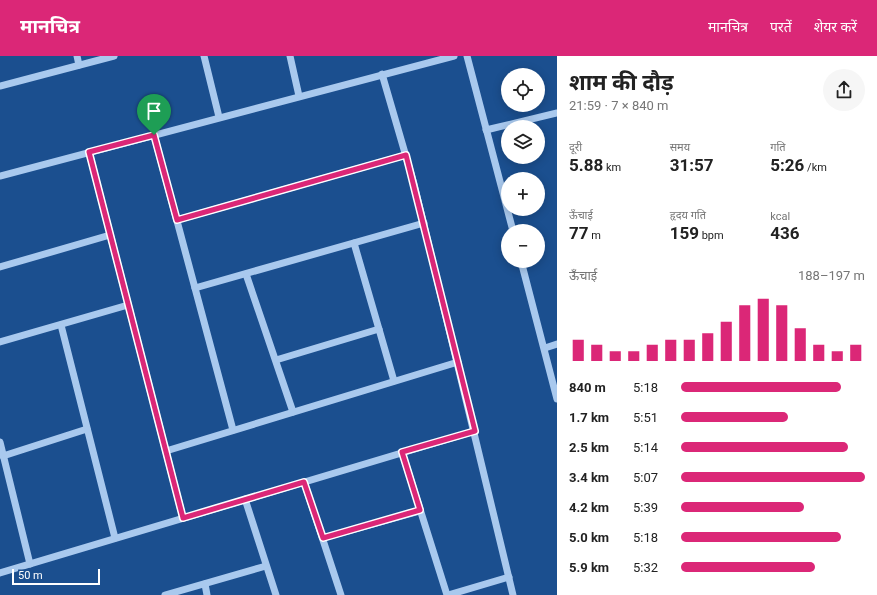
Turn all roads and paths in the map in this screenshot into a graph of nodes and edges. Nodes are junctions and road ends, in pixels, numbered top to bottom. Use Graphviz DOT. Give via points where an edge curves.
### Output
graph roads {
  1 [pos="77,56"];
  2 [pos="114,56"];
  3 [pos="204,56"];
  4 [pos="290,56"];
  5 [pos="454,56"];
  6 [pos="467,56"];
  7 [pos="79,65"];
  8 [pos="382,74"];
  9 [pos="0,86"];
  10 [pos="299,96"];
  11 [pos="557,113"];
  12 [pos="219,117"];
  13 [pos="486,130"];
  14 [pos="154,135"];
  15 [pos="89,152"];
  16 [pos="406,155"];
  17 [pos="0,176"];
  18 [pos="177,220"];
  19 [pos="424,223"];
  20 [pos="511,224"];
  21 [pos="110,235"];
  22 [pos="354,243"];
  23 [pos="0,267"];
  24 [pos="523,268"];
  25 [pos="246,274"];
  26 [pos="195,288"];
  27 [pos="128,305"];
  28 [pos="61,325"];
  29 [pos="379,329"];
  30 [pos="0,342"];
  31 [pos="557,344"];
  32 [pos="545,348"];
  33 [pos="276,360"];
  34 [pos="458,362"];
  35 [pos="394,381"];
  36 [pos="557,399"];
  37 [pos="293,412"];
  38 [pos="87,429"];
  39 [pos="233,430"];
  40 [pos="475,431"];
  41 [pos="0,442"];
  42 [pos="166,451"];
  43 [pos="402,452"];
  44 [pos="3,456"];
  45 [pos="304,482"];
  46 [pos="245,499"];
  47 [pos="420,510"];
  48 [pos="183,518"];
  49 [pos="115,538"];
  50 [pos="323,538"];
  51 [pos="30,564"];
  52 [pos="266,566"];
  53 [pos="0,572"];
  54 [pos="509,577"];
  55 [pos="205,584"];
  56 [pos="165,595"];
  57 [pos="207,595"];
  58 [pos="276,595"];
  59 [pos="341,595"];
  60 [pos="447,595"];
  61 [pos="514,595"];
  1 -- 7 [label="street"];
  2 -- 7 [label="street"];
  3 -- 12 [label="street"];
  4 -- 10 [label="street"];
  5 -- 8 [label="street"];
  6 -- 13 [label="street"];
  7 -- 9 [label="street"];
  8 -- 10 [label="street"];
  8 -- 16 [label="street"];
  10 -- 12 [label="street"];
  11 -- 13 [label="street"];
  12 -- 14 [label="street"];
  13 -- 20 [label="street"];
  14 -- 15 [label="street"];
  14 -- 18 [label="street"];
  15 -- 17 [label="street"];
  15 -- 21 [label="street"];
  16 -- 18 [label="street"];
  16 -- 19 [label="street"];
  18 -- 26 [label="street"];
  19 -- 22 [label="street"];
  19 -- 34 [label="street"];
  21 -- 23 [label="street"];
  21 -- 27 [label="street"];
  22 -- 25 [label="street"];
  22 -- 29 [label="street"];
  24 -- 32 [label="street"];
  25 -- 26 [label="street"];
  25 -- 33 [label="street"];
  26 -- 39 [label="street"];
  27 -- 28 [label="street"];
  27 -- 42 [label="street"];
  28 -- 30 [label="street"];
  28 -- 38 [label="street"];
  29 -- 33 [label="street"];
  29 -- 35 [label="street"];
  31 -- 32 [label="street"];
  32 -- 36 [label="street"];
  33 -- 37 [label="street"];
  34 -- 35 [label="street"];
  34 -- 40 [label="street"];
  35 -- 37 [label="street"];
  37 -- 39 [label="street"];
  38 -- 44 [label="street"];
  38 -- 49 [label="street"];
  39 -- 42 [label="street"];
  40 -- 43 [label="street"];
  40 -- 54 [label="street"];
  41 -- 44 [label="street"];
  42 -- 48 [label="street"];
  43 -- 45 [label="street"];
  43 -- 47 [label="street"];
  44 -- 51 [label="street"];
  45 -- 46 [label="street"];
  45 -- 50 [label="street"];
  46 -- 48 [label="street"];
  46 -- 52 [label="street"];
  47 -- 50 [label="street"];
  47 -- 60 [label="street"];
  48 -- 49 [label="street"];
  49 -- 51 [label="street"];
  50 -- 59 [label="street"];
  51 -- 53 [label="street"];
  52 -- 55 [label="street"];
  52 -- 58 [label="street"];
  54 -- 60 [label="street"];
  54 -- 61 [label="street"];
  55 -- 56 [label="street"];
  55 -- 57 [label="street"];
}
